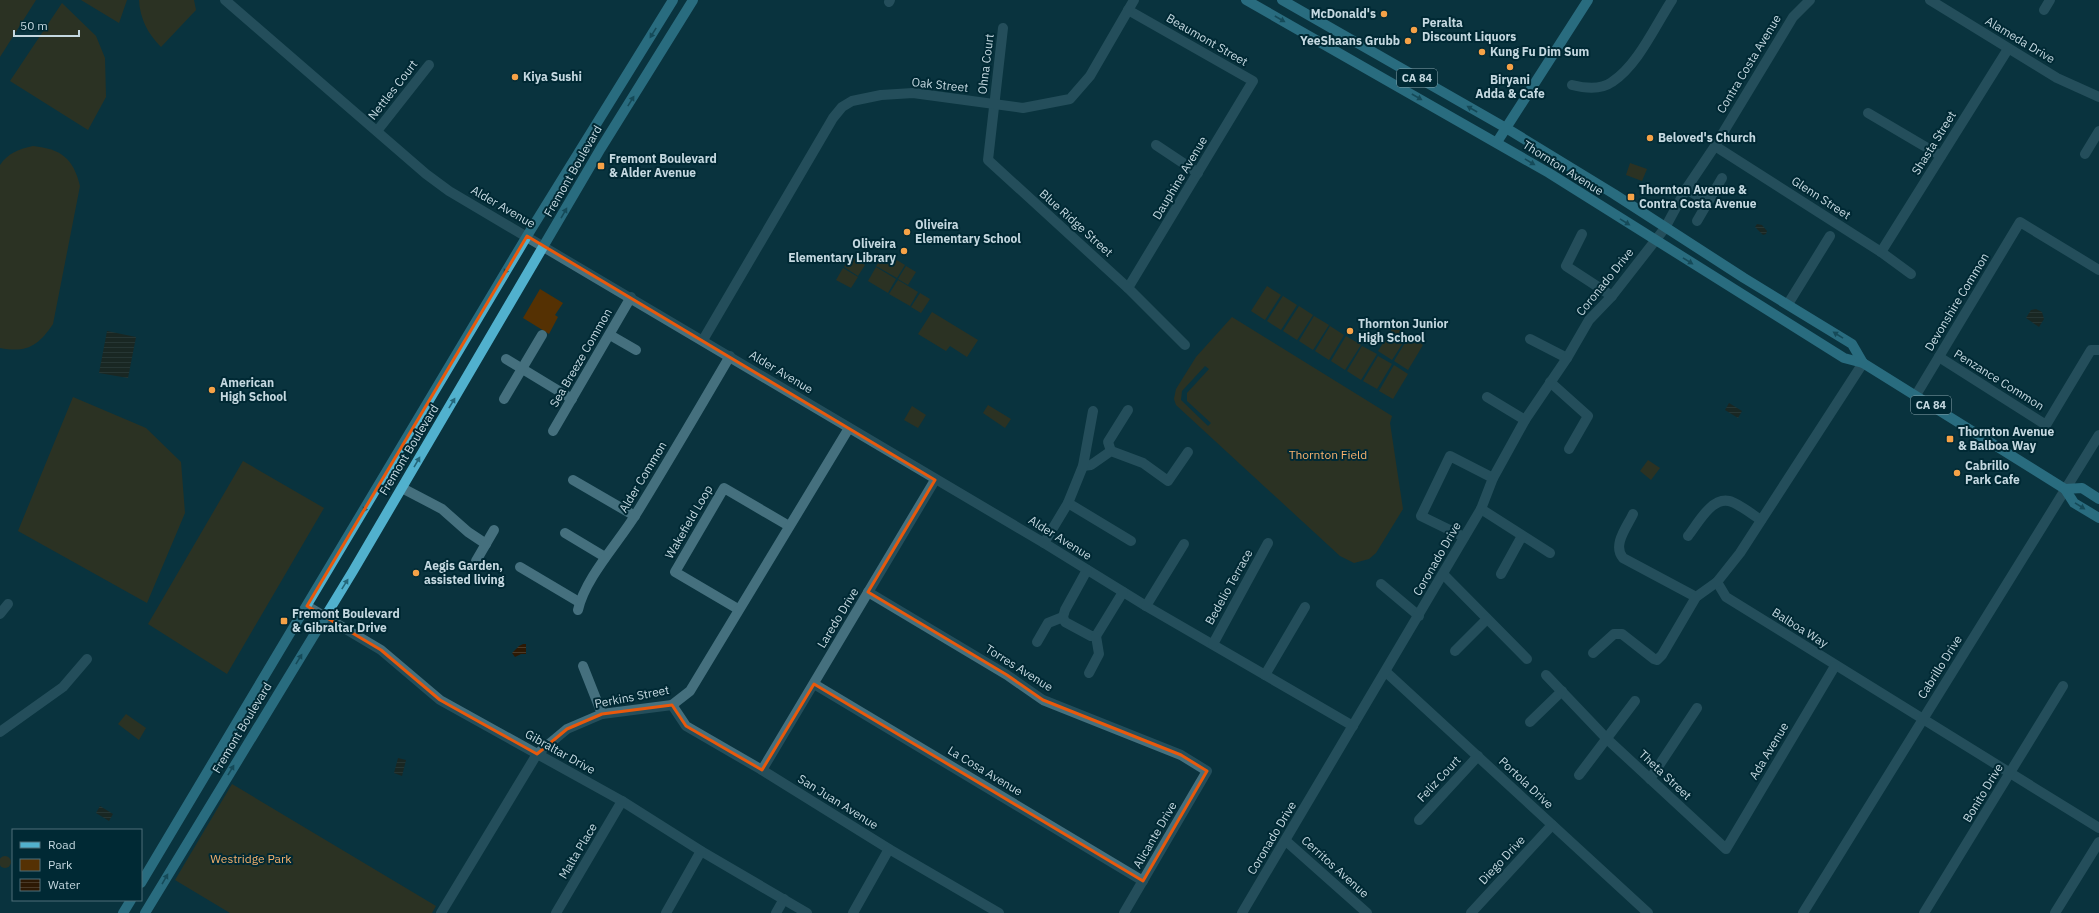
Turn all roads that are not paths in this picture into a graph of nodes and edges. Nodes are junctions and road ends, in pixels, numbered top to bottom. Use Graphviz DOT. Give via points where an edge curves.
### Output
graph roads {
  1 [pos="225,0"];
  2 [pos="674,0"];
  3 [pos="693,0"];
  4 [pos="1134,0"];
  5 [pos="1246,0"];
  6 [pos="1283,0"];
  7 [pos="1588,0"];
  8 [pos="1672,0"];
  9 [pos="1810,0"];
  10 [pos="1930,0"];
  11 [pos="2050,0"];
  12 [pos="1128,10"];
  13 [pos="2044,10"];
  14 [pos="1003,28"];
  15 [pos="2008,49"];
  16 [pos="429,65"];
  17 [pos="1253,82"];
  18 [pos="1572,85"];
  19 [pos="2099,97"];
  20 [pos="994,104"];
  21 [pos="1868,113"];
  22 [pos="1506,128"];
  23 [pos="377,131"];
  24 [pos="2099,131"];
  25 [pos="1497,142"];
  26 [pos="1156,145"];
  27 [pos="1715,146"];
  28 [pos="2085,154"];
  29 [pos="1941,156"];
  30 [pos="1198,173"];
  31 [pos="1722,178"];
  32 [pos="1686,189"];
  33 [pos="1708,202"];
  34 [pos="1697,221"];
  35 [pos="1665,228"];
  36 [pos="1582,234"];
  37 [pos="527,236"];
  38 [pos="1830,236"];
  39 [pos="1655,241"];
  40 [pos="544,246"];
  41 [pos="1881,252"];
  42 [pos="2099,270"];
  43 [pos="1911,274"];
  44 [pos="1128,288"];
  45 [pos="1612,296"];
  46 [pos="631,298"];
  47 [pos="1788,304"];
  48 [pos="542,335"];
  49 [pos="610,335"];
  50 [pos="703,340"];
  51 [pos="1530,340"];
  52 [pos="1185,345"];
  53 [pos="636,350"];
  54 [pos="2099,350"];
  55 [pos="730,356"];
  56 [pos="1939,357"];
  57 [pos="1567,358"];
  58 [pos="506,359"];
  59 [pos="1863,363"];
  60 [pos="522,369"];
  61 [pos="1550,382"];
  62 [pos="1916,395"];
  63 [pos="1488,397"];
  64 [pos="504,399"];
  65 [pos="572,399"];
  66 [pos="1128,410"];
  67 [pos="1093,411"];
  68 [pos="1525,420"];
  69 [pos="849,428"];
  70 [pos="553,431"];
  71 [pos="2099,435"];
  72 [pos="1569,449"];
  73 [pos="1110,451"];
  74 [pos="1188,452"];
  75 [pos="1083,466"];
  76 [pos="1493,478"];
  77 [pos="574,480"];
  78 [pos="935,480"];
  79 [pos="402,488"];
  80 [pos="2065,489"];
  81 [pos="2099,499"];
  82 [pos="1068,503"];
  83 [pos="1481,509"];
  84 [pos="1633,514"];
  85 [pos="635,516"];
  86 [pos="2099,518"];
  87 [pos="1761,520"];
  88 [pos="789,526"];
  89 [pos="494,530"];
  90 [pos="566,533"];
  91 [pos="1522,536"];
  92 [pos="1688,536"];
  93 [pos="1464,537"];
  94 [pos="1131,541"];
  95 [pos="1044,543"];
  96 [pos="1268,543"];
  97 [pos="486,544"];
  98 [pos="1184,544"];
  99 [pos="1550,553"];
  100 [pos="605,556"];
  101 [pos="476,561"];
  102 [pos="520,567"];
  103 [pos="1087,570"];
  104 [pos="1443,574"];
  105 [pos="1502,574"];
  106 [pos="1717,582"];
  107 [pos="1381,584"];
  108 [pos="868,592"];
  109 [pos="1123,592"];
  110 [pos="1696,597"];
  111 [pos="8,604"];
  112 [pos="307,606"];
  113 [pos="1146,606"];
  114 [pos="1305,607"];
  115 [pos="738,609"];
  116 [pos="0,614"];
  117 [pos="1419,616"];
  118 [pos="324,617"];
  119 [pos="1063,617"];
  120 [pos="1487,619"];
  121 [pos="1096,636"];
  122 [pos="1037,642"];
  123 [pos="1213,644"];
  124 [pos="1455,651"];
  125 [pos="1593,652"];
  126 [pos="86,659"];
  127 [pos="1527,659"];
  128 [pos="584,666"];
  129 [pos="1835,666"];
  130 [pos="1386,672"];
  131 [pos="1089,673"];
  132 [pos="1265,675"];
  133 [pos="1546,675"];
  134 [pos="814,684"];
  135 [pos="2063,686"];
  136 [pos="1562,691"];
  137 [pos="1635,701"];
  138 [pos="672,704"];
  139 [pos="1697,708"];
  140 [pos="602,714"];
  141 [pos="1923,719"];
  142 [pos="1530,722"];
  143 [pos="1354,726"];
  144 [pos="0,732"];
  145 [pos="1607,739"];
  146 [pos="537,754"];
  147 [pos="1478,756"];
  148 [pos="762,770"];
  149 [pos="1207,770"];
  150 [pos="2010,773"];
  151 [pos="1579,775"];
  152 [pos="1650,779"];
  153 [pos="622,802"];
  154 [pos="1418,820"];
  155 [pos="1552,825"];
  156 [pos="2099,828"];
  157 [pos="1286,841"];
  158 [pos="2099,842"];
  159 [pos="889,849"];
  160 [pos="1726,849"];
  161 [pos="702,851"];
  162 [pos="1144,880"];
  163 [pos="142,881"];
  164 [pos="784,899"];
  165 [pos="130,901"];
  166 [pos="123,913"];
  167 [pos="146,913"];
  168 [pos="441,913"];
  169 [pos="556,913"];
  170 [pos="666,913"];
  171 [pos="776,913"];
  172 [pos="807,913"];
  173 [pos="853,913"];
  174 [pos="999,913"];
  175 [pos="1124,913"];
  176 [pos="1242,913"];
  177 [pos="1367,913"];
  178 [pos="1471,913"];
  179 [pos="1648,913"];
  180 [pos="1803,913"];
  181 [pos="1924,913"];
  182 [pos="2055,913"];
  1 -- 23 [label="street, Alder Avenue"];
  2 -- 37 [label="main road, Fremont Boulevard, one-way"];
  40 -- 3 [label="main road, Fremont Boulevard, one-way" via="601,148"];
  4 -- 12 [label="street, Oak Street"];
  5 -- 25 [label="main road, Thornton Avenue / CA 84, one-way"];
  22 -- 6 [label="main road, Thornton Avenue / CA 84, one-way"];
  7 -- 22 [label="main road"];
  8 -- 18 [label="street" via="1631,65 1611,83 1588,88"];
  9 -- 27 [label="street, Contra Costa Avenue" via="1793,16"];
  10 -- 15 [label="street, Alameda Drive"];
  11 -- 13 [label="street"];
  12 -- 17 [label="street, Beaumont Street"];
  12 -- 20 [label="street, Oak Street" via="1090,76 1070,99 1023,108"];
  14 -- 20 [label="street, Ohna Court"];
  15 -- 19 [label="street, Alameda Drive" via="2057,78"];
  15 -- 29 [label="street, Shasta Street"];
  16 -- 23 [label="street, Nettles Court"];
  17 -- 30 [label="street, Dauphine Avenue"];
  20 -- 44 [label="street, Blue Ridge Street" via="988,160"];
  20 -- 50 [label="street, Oak Street" via="913,93 852,101 842,107 833,118"];
  21 -- 29 [label="street"];
  22 -- 25 [label="main road"];
  22 -- 35 [label="main road, Thornton Avenue / CA 84"];
  23 -- 37 [label="street, Alder Avenue" via="440,184"];
  24 -- 28 [label="street"];
  25 -- 39 [label="main road, Thornton Avenue / CA 84, one-way"];
  26 -- 30 [label="street"];
  27 -- 32 [label="street, Contra Costa Avenue"];
  27 -- 41 [label="street, Glenn Street"];
  29 -- 41 [label="street, Shasta Street"];
  30 -- 44 [label="street, Dauphine Avenue"];
  31 -- 33 [label="street"];
  32 -- 33 [label="street"];
  32 -- 35 [label="street, Contra Costa Avenue"];
  33 -- 34 [label="street"];
  35 -- 39 [label="street, Coronado Drive"];
  35 -- 47 [label="main road, Thornton Avenue / CA 84"];
  36 -- 45 [label="street" via="1566,266"];
  37 -- 40 [label="street, Alder Avenue"];
  37 -- 112 [label="main road, Fremont Boulevard, one-way"];
  38 -- 47 [label="street"];
  39 -- 45 [label="street, Coronado Drive"];
  39 -- 59 [label="main road, Thornton Avenue / CA 84, one-way" via="1844,358"];
  40 -- 46 [label="street, Alder Avenue"];
  79 -- 40 [label="main road, Fremont Boulevard, one-way"];
  41 -- 43 [label="street, Glenn Street"];
  42 -- 56 [label="street, Devonshire Common" via="2020,222"];
  44 -- 52 [label="street, Blue Ridge Street"];
  45 -- 57 [label="street, Coronado Drive" via="1589,320"];
  46 -- 49 [label="street, Sea Breeze Common"];
  46 -- 50 [label="street, Alder Avenue"];
  59 -- 47 [label="main road, Thornton Avenue / CA 84, one-way" via="1852,344"];
  48 -- 60 [label="street"];
  49 -- 53 [label="street"];
  49 -- 65 [label="street, Sea Breeze Common"];
  50 -- 55 [label="street, Alder Avenue"];
  51 -- 57 [label="street"];
  54 -- 56 [label="street, Penzance Common" via="2091,350 2046,425"];
  55 -- 69 [label="street, Alder Avenue"];
  55 -- 85 [label="street, Alder Common"];
  56 -- 62 [label="street, Devonshire Common"];
  57 -- 61 [label="street, Coronado Drive"];
  58 -- 60 [label="street"];
  59 -- 62 [label="main road, Thornton Avenue / CA 84"];
  59 -- 87 [label="street"];
  60 -- 64 [label="street"];
  60 -- 65 [label="street"];
  61 -- 68 [label="street, Coronado Drive"];
  61 -- 72 [label="street" via="1588,416"];
  62 -- 80 [label="main road, Thornton Avenue / CA 84"];
  63 -- 68 [label="street"];
  65 -- 70 [label="street, Sea Breeze Common"];
  66 -- 73 [label="street" via="1108,442"];
  67 -- 75 [label="street"];
  68 -- 76 [label="street, Coronado Drive"];
  69 -- 78 [label="street, Alder Avenue"];
  69 -- 88 [label="street, Perkins Street"];
  71 -- 80 [label="street, Cabrillo Drive"];
  73 -- 74 [label="street" via="1143,463 1168,481"];
  73 -- 75 [label="street" via="1091,465"];
  75 -- 82 [label="street"];
  76 -- 83 [label="street, Coronado Drive"];
  76 -- 93 [label="street" via="1450,456 1421,516"];
  77 -- 85 [label="street"];
  78 -- 95 [label="street, Alder Avenue"];
  78 -- 108 [label="street, Laredo Drive"];
  79 -- 97 [label="street" via="442,510"];
  118 -- 79 [label="main road, Fremont Boulevard, one-way"];
  80 -- 81 [label="main road" via="2082,488"];
  80 -- 86 [label="main road, Thornton Avenue / CA 84, one-way" via="2074,503"];
  80 -- 141 [label="street, Cabrillo Drive"];
  82 -- 94 [label="street"];
  82 -- 95 [label="street"];
  83 -- 91 [label="street"];
  83 -- 93 [label="street, Coronado Drive"];
  84 -- 110 [label="street" via="1618,546 1619,553"];
  85 -- 100 [label="street, Alder Common"];
  87 -- 92 [label="street" via="1729,501 1721,501 1712,506"];
  87 -- 106 [label="street"];
  88 -- 115 [label="street, Perkins Street"];
  88 -- 115 [label="street, Wakefield Loop" via="724,488 676,572"];
  89 -- 97 [label="street"];
  90 -- 100 [label="street"];
  91 -- 99 [label="street"];
  91 -- 105 [label="street"];
  93 -- 104 [label="street, Coronado Drive"];
  95 -- 103 [label="street, Alder Avenue"];
  96 -- 123 [label="street, Bedelio Terrace"];
  97 -- 101 [label="street"];
  98 -- 113 [label="street"];
  100 -- 102 [label="street, Alder Common" via="579,606"];
  103 -- 109 [label="street, Alder Avenue"];
  103 -- 119 [label="street" via="1064,610"];
  104 -- 117 [label="street, Coronado Drive"];
  104 -- 120 [label="street"];
  106 -- 110 [label="street"];
  106 -- 129 [label="street, Balboa Way" via="1726,597"];
  107 -- 117 [label="street"];
  108 -- 134 [label="street, Laredo Drive"];
  108 -- 149 [label="street, Torres Avenue" via="1007,675 1043,700 1180,754"];
  109 -- 113 [label="street, Alder Avenue"];
  109 -- 121 [label="street"];
  110 -- 125 [label="street" via="1657,660 1622,634 1614,634"];
  111 -- 116 [label="street"];
  112 -- 118 [label="street, Gibraltar Drive"];
  112 -- 163 [label="main road, Fremont Boulevard"];
  113 -- 123 [label="street, Alder Avenue"];
  114 -- 132 [label="street"];
  115 -- 138 [label="street, Perkins Street" via="690,691"];
  117 -- 130 [label="street, Coronado Drive"];
  118 -- 146 [label="street, Gibraltar Drive" via="381,650 440,700"];
  167 -- 118 [label="main road, Fremont Boulevard, one-way"];
  119 -- 121 [label="street" via="1066,622"];
  119 -- 122 [label="street" via="1048,622"];
  120 -- 124 [label="street"];
  120 -- 127 [label="street"];
  121 -- 131 [label="street" via="1099,654"];
  123 -- 132 [label="street, Alder Avenue"];
  126 -- 144 [label="street" via="63,687"];
  128 -- 140 [label="street"];
  129 -- 141 [label="street, Balboa Way"];
  129 -- 160 [label="street, Ada Avenue"];
  130 -- 143 [label="street, Coronado Drive"];
  130 -- 147 [label="street, Portola Drive"];
  132 -- 143 [label="street, Alder Avenue"];
  133 -- 136 [label="street, Theta Street"];
  134 -- 148 [label="street, Laredo Drive"];
  134 -- 162 [label="street, La Cosa Avenue"];
  135 -- 150 [label="street, Bonito Drive"];
  136 -- 142 [label="street"];
  136 -- 145 [label="street, Theta Street"];
  137 -- 145 [label="street"];
  138 -- 140 [label="street, Perkins Street"];
  138 -- 148 [label="street, San Juan Avenue" via="686,726"];
  139 -- 152 [label="street"];
  140 -- 146 [label="street, Perkins Street" via="567,729"];
  141 -- 150 [label="street, Balboa Way"];
  141 -- 180 [label="street, Cabrillo Drive"];
  143 -- 157 [label="street, Coronado Drive"];
  145 -- 151 [label="street"];
  145 -- 152 [label="street, Theta Street"];
  146 -- 153 [label="street, Gibraltar Drive"];
  146 -- 168 [label="street, Perkins Street"];
  147 -- 154 [label="street, Feliz Court"];
  147 -- 155 [label="street, Portola Drive"];
  148 -- 159 [label="street, San Juan Avenue"];
  149 -- 162 [label="street, Alicante Drive"];
  150 -- 156 [label="street, Balboa Way"];
  150 -- 181 [label="street, Bonito Drive"];
  152 -- 160 [label="street, Theta Street"];
  153 -- 161 [label="street, Gibraltar Drive"];
  153 -- 169 [label="street, Malta Place"];
  155 -- 178 [label="street, Diego Drive"];
  155 -- 179 [label="street, Portola Drive"];
  157 -- 176 [label="street, Coronado Drive"];
  157 -- 177 [label="street, Cerritos Avenue"];
  158 -- 182 [label="street"];
  159 -- 173 [label="street"];
  159 -- 174 [label="street, San Juan Avenue"];
  161 -- 164 [label="street, Gibraltar Drive"];
  161 -- 170 [label="street"];
  162 -- 175 [label="street, Alicante Drive"];
  164 -- 171 [label="street"];
  164 -- 172 [label="street, Gibraltar Drive"];
  165 -- 166 [label="main road"];
}
